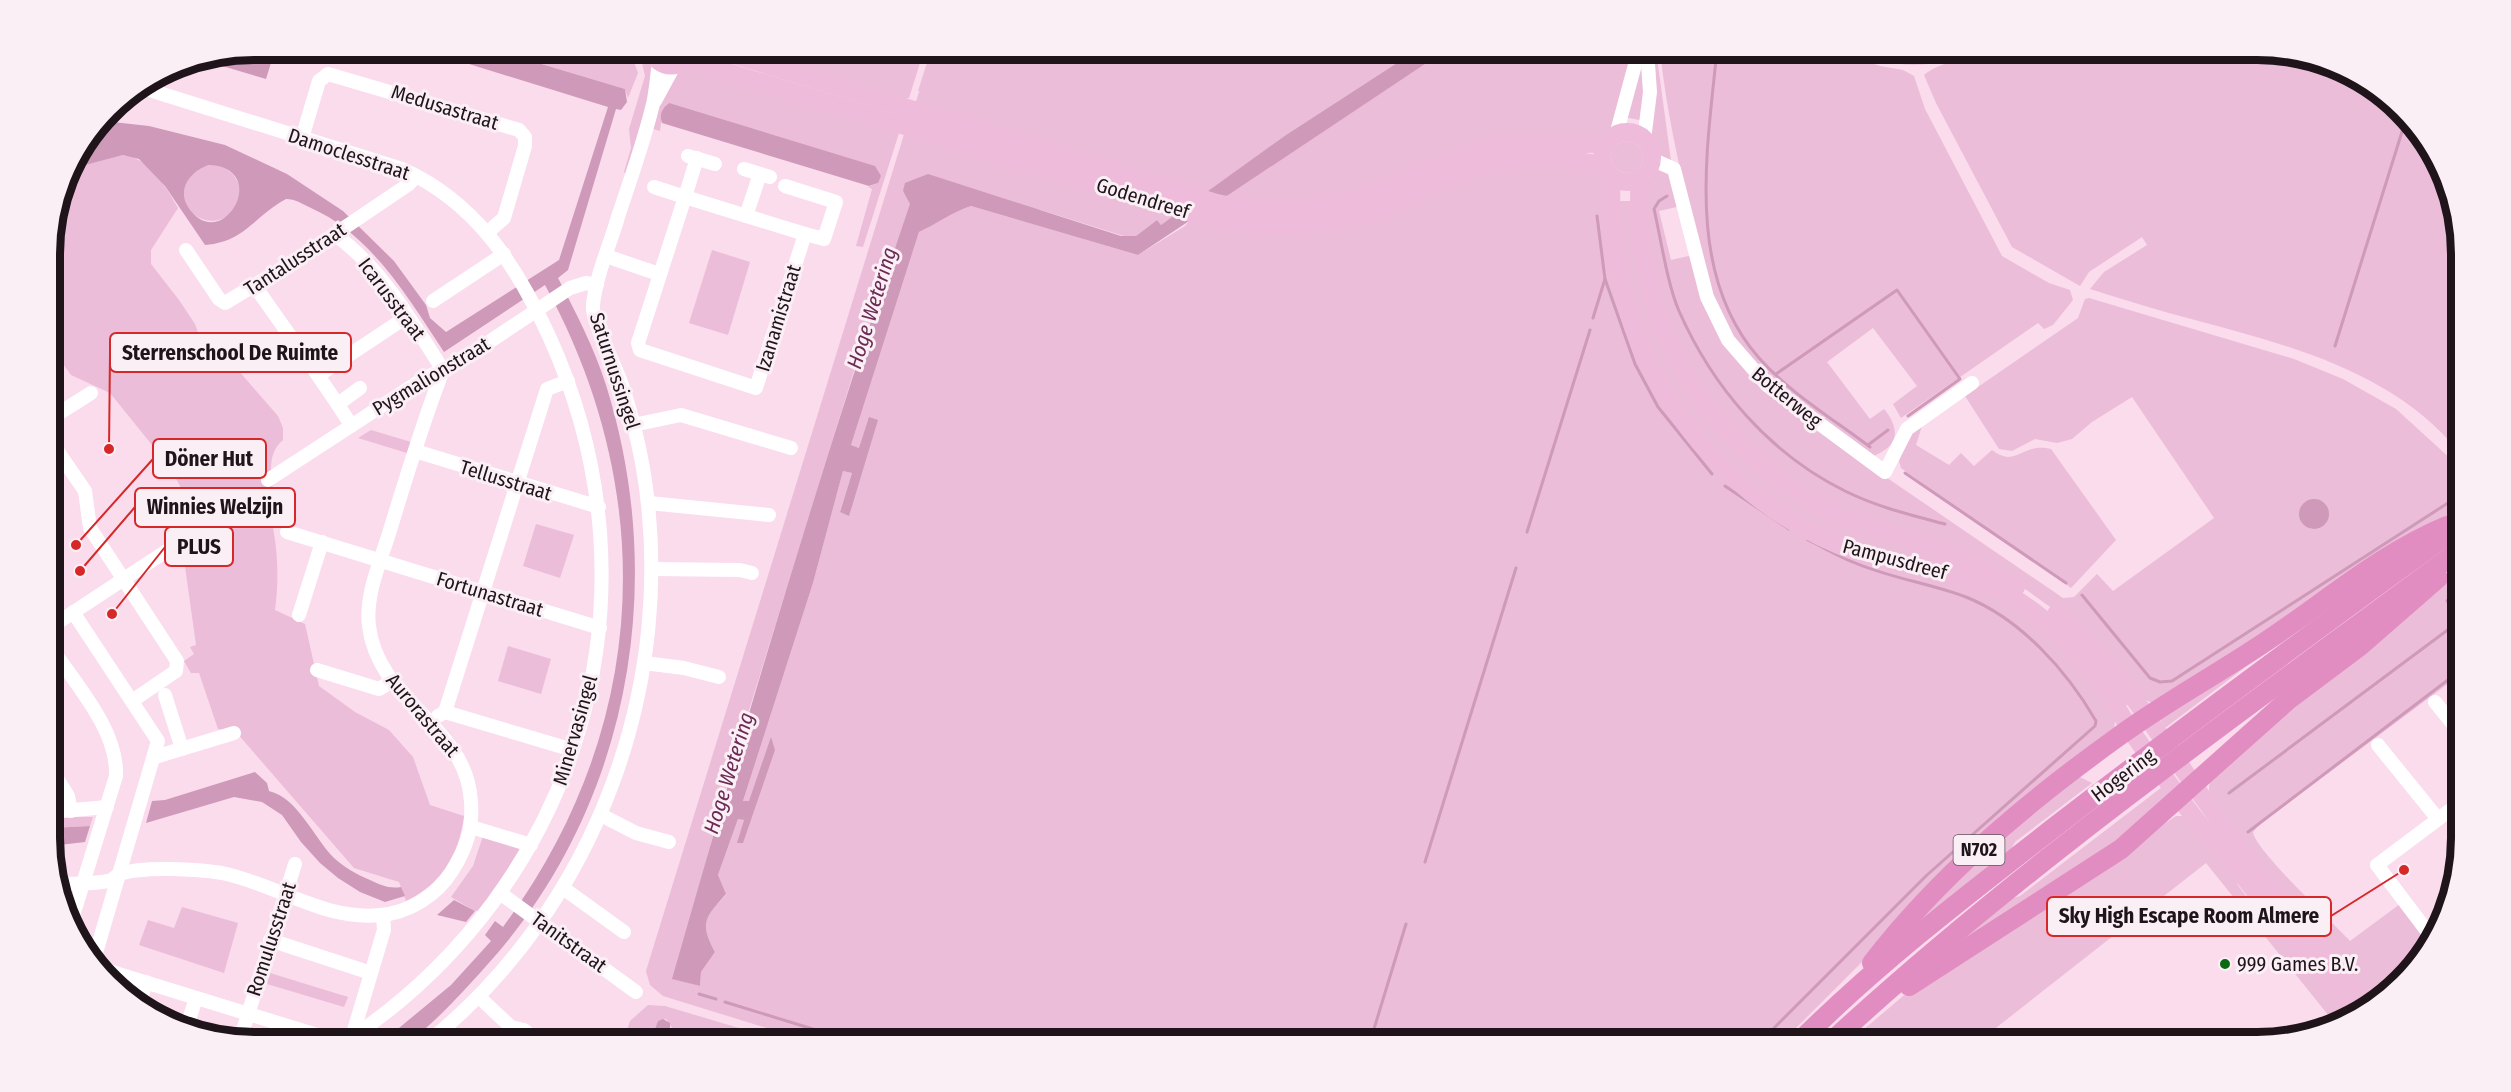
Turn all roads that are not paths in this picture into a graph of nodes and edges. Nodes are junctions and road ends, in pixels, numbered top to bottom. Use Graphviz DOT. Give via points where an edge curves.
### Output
graph roads {
  1 [pos="672,60"];
  2 [pos="685,60"];
  3 [pos="746,60"];
  4 [pos="1636,60"];
  5 [pos="1648,60"];
  6 [pos="151,90"];
  7 [pos="902,115"];
  8 [pos="302,138"];
  9 [pos="1611,139"];
  10 [pos="1644,140"];
  11 [pos="1651,159"];
  12 [pos="715,164"];
  13 [pos="744,169"];
  14 [pos="1608,172"];
  15 [pos="417,176"];
  16 [pos="1640,178"];
  17 [pos="785,186"];
  18 [pos="654,187"];
  19 [pos="685,197"];
  20 [pos="746,216"];
  21 [pos="339,231"];
  22 [pos="488,232"];
  23 [pos="805,234"];
  24 [pos="186,250"];
  25 [pos="504,254"];
  26 [pos="606,256"];
  27 [pos="660,274"];
  28 [pos="597,285"];
  29 [pos="255,286"];
  30 [pos="433,301"];
  31 [pos="537,310"];
  32 [pos="408,316"];
  33 [pos="443,370"];
  34 [pos="320,375"];
  35 [pos="568,381"];
  36 [pos="1972,383"];
  37 [pos="360,388"];
  38 [pos="91,393"];
  39 [pos="338,404"];
  40 [pos="60,413"];
  41 [pos="351,425"];
  42 [pos="633,425"];
  43 [pos="791,448"];
  44 [pos="415,451"];
  45 [pos="60,455"];
  46 [pos="268,480"];
  47 [pos="517,484"];
  48 [pos="649,503"];
  49 [pos="599,507"];
  50 [pos="769,515"];
  51 [pos="2451,524"];
  52 [pos="287,532"];
  53 [pos="2451,532"];
  54 [pos="322,542"];
  55 [pos="177,544"];
  56 [pos="2451,556"];
  57 [pos="381,561"];
  58 [pos="2451,565"];
  59 [pos="652,569"];
  60 [pos="752,573"];
  61 [pos="123,579"];
  62 [pos="484,592"];
  63 [pos="73,612"];
  64 [pos="299,615"];
  65 [pos="60,621"];
  66 [pos="600,628"];
  67 [pos="60,661"];
  68 [pos="645,663"];
  69 [pos="317,670"];
  70 [pos="719,677"];
  71 [pos="392,681"];
  72 [pos="165,695"];
  73 [pos="132,701"];
  74 [pos="2436,702"];
  75 [pos="446,712"];
  76 [pos="432,722"];
  77 [pos="2451,722"];
  78 [pos="2154,725"];
  79 [pos="2130,729"];
  80 [pos="234,733"];
  81 [pos="2378,745"];
  82 [pos="182,749"];
  83 [pos="573,750"];
  84 [pos="155,757"];
  85 [pos="60,783"];
  86 [pos="2185,785"];
  87 [pos="107,807"];
  88 [pos="2451,809"];
  89 [pos="70,811"];
  90 [pos="60,812"];
  91 [pos="601,815"];
  92 [pos="2438,819"];
  93 [pos="471,827"];
  94 [pos="669,842"];
  95 [pos="531,845"];
  96 [pos="295,864"];
  97 [pos="120,874"];
  98 [pos="83,883"];
  99 [pos="66,884"];
  100 [pos="563,888"];
  101 [pos="287,895"];
  102 [pos="504,896"];
  103 [pos="74,910"];
  104 [pos="382,915"];
  105 [pos="537,919"];
  106 [pos="2427,931"];
  107 [pos="624,932"];
  108 [pos="270,940"];
  109 [pos="97,951"];
  110 [pos="115,973"];
  111 [pos="371,973"];
  112 [pos="146,982"];
  113 [pos="636,992"];
  114 [pos="1849,992"];
  115 [pos="142,996"];
  116 [pos="479,997"];
  117 [pos="196,998"];
  118 [pos="2364,999"];
  119 [pos="2353,1006"];
  120 [pos="248,1014"];
  121 [pos="1861,1014"];
  122 [pos="189,1021"];
  123 [pos="511,1027"];
  124 [pos="242,1032"];
  125 [pos="313,1032"];
  126 [pos="349,1032"];
  127 [pos="358,1032"];
  128 [pos="439,1032"];
  129 [pos="511,1032"];
  130 [pos="526,1032"];
  131 [pos="1809,1032"];
  132 [pos="1842,1032"];
  1 -- 26 [label="street, Saturnussingel" via="654,103"];
  2 -- 7 [label="main road, Godendreef"];
  3 -- 7 [label="main road, Godendreef"];
  4 -- 9 [label="street"];
  5 -- 10 [label="street" via="1650,92"];
  6 -- 8 [label="street, Damoclesstraat"];
  7 -- 9 [label="main road, Godendreef" via="1217,203 1256,209 1319,207 1359,198 1446,160 1488,148"];
  7 -- 14 [label="main road, Godendreef" via="1174,208 1247,226 1318,224 1346,219 1384,207 1454,175 1492,164 1551,158 1583,160"];
  8 -- 15 [label="street, Damoclesstraat"];
  8 -- 22 [label="street, Medusastraat" via="319,81 328,74 519,130 526,141 504,218"];
  9 -- 10 [label="main road" via="1631,133"];
  9 -- 14 [label="main road" via="1603,150"];
  10 -- 11 [label="main road"];
  11 -- 16 [label="main road"];
  11 -- 36 [label="street, Botterweg" via="1674,169 1707,297 1736,351 1767,385 1884,472 1907,429"];
  12 -- 19 [label="street, Izanamistraat" via="692,157"];
  13 -- 20 [label="street" via="765,176"];
  14 -- 16 [label="main road" via="1631,182"];
  14 -- 79 [label="main road, Pampusdreef" via="1612,237 1630,321 1656,380 1702,447 1762,502 1797,525 1874,558 1964,577 2015,600 2046,621 2075,650 2102,682"];
  15 -- 21 [label="street, Tantalusstraat"];
  15 -- 22 [label="street, Damoclesstraat" via="462,206"];
  16 -- 78 [label="main road, Pampusdreef" via="1643,259 1665,334 1691,385 1743,449 1815,503 1862,525 1964,559 2035,599 2094,649"];
  17 -- 23 [label="street" via="836,202 824,239"];
  18 -- 19 [label="street"];
  19 -- 20 [label="street"];
  19 -- 27 [label="street, Izanamistraat"];
  20 -- 23 [label="street"];
  21 -- 29 [label="street, Tantalusstraat"];
  21 -- 32 [label="street, Icarusstraat"];
  22 -- 25 [label="street, Damoclesstraat"];
  23 -- 27 [label="street, Izanamistraat" via="756,388 640,350 638,343"];
  24 -- 29 [label="street, Tantalusstraat" via="225,303"];
  25 -- 30 [label="street"];
  25 -- 31 [label="street, Damoclesstraat"];
  26 -- 27 [label="street"];
  26 -- 28 [label="street, Saturnussingel"];
  28 -- 31 [label="street, Pygmalionstraat" via="586,283 570,288"];
  28 -- 42 [label="street, Saturnussingel" via="592,307"];
  29 -- 34 [label="street"];
  31 -- 33 [label="street, Pygmalionstraat"];
  31 -- 35 [label="street, Minervasingel"];
  32 -- 33 [label="street, Icarusstraat"];
  32 -- 34 [label="street"];
  33 -- 41 [label="street, Pygmalionstraat"];
  33 -- 44 [label="street, Aurorastraat"];
  34 -- 39 [label="street"];
  35 -- 47 [label="street" via="547,389"];
  35 -- 49 [label="street, Minervasingel" via="591,460"];
  37 -- 39 [label="street"];
  38 -- 40 [label="street"];
  39 -- 41 [label="street"];
  41 -- 46 [label="street, Pygmalionstraat"];
  42 -- 43 [label="street" via="681,415"];
  42 -- 48 [label="street, Saturnussingel"];
  44 -- 47 [label="street, Tellusstraat"];
  44 -- 57 [label="street, Aurorastraat"];
  45 -- 61 [label="street" via="85,491 90,528"];
  47 -- 49 [label="street, Tellusstraat"];
  47 -- 62 [label="street"];
  48 -- 50 [label="street"];
  48 -- 59 [label="street, Saturnussingel"];
  49 -- 66 [label="street, Minervasingel" via="603,574"];
  51 -- 78 [label="highway, N702" via="2391,554"];
  52 -- 54 [label="street, Fortunastraat"];
  53 -- 114 [label="highway, Hogering / N702" via="2128,770"];
  54 -- 57 [label="street, Fortunastraat"];
  54 -- 64 [label="street"];
  55 -- 61 [label="street"];
  56 -- 121 [label="highway, Hogering / N702" via="2034,868"];
  57 -- 62 [label="street, Fortunastraat"];
  57 -- 71 [label="street, Aurorastraat" via="370,598 369,627"];
  58 -- 86 [label="highway, N702" via="2360,646 2288,699"];
  59 -- 60 [label="street"];
  59 -- 68 [label="street, Saturnussingel"];
  61 -- 63 [label="street"];
  61 -- 73 [label="street" via="178,667"];
  62 -- 66 [label="street, Fortunastraat"];
  62 -- 75 [label="street"];
  63 -- 65 [label="street"];
  63 -- 73 [label="street"];
  66 -- 83 [label="street, Minervasingel" via="584,717"];
  67 -- 87 [label="street" via="113,746 116,776"];
  68 -- 70 [label="street"];
  68 -- 91 [label="street, Saturnussingel" via="632,728"];
  69 -- 71 [label="street" via="379,689"];
  71 -- 76 [label="street, Aurorastraat" via="418,712"];
  72 -- 82 [label="street"];
  73 -- 84 [label="street" via="158,741"];
  74 -- 77 [label="street"];
  75 -- 76 [label="street"];
  75 -- 83 [label="street"];
  76 -- 93 [label="street, Aurorastraat" via="456,750 468,775"];
  78 -- 79 [label="highway, N702"];
  78 -- 86 [label="main road, Pampusdreef"];
  79 -- 86 [label="main road, Pampusdreef" via="2168,781"];
  79 -- 114 [label="highway, N702" via="2025,808 1950,876 1892,937"];
  80 -- 82 [label="street"];
  81 -- 92 [label="street"];
  82 -- 84 [label="street"];
  83 -- 95 [label="street, Minervasingel" via="561,786"];
  84 -- 97 [label="street"];
  85 -- 89 [label="street" via="68,796"];
  86 -- 118 [label="main road"];
  86 -- 119 [label="main road" via="2287,932"];
  86 -- 121 [label="highway, N702" via="2121,849"];
  87 -- 89 [label="street"];
  87 -- 98 [label="street"];
  88 -- 92 [label="street"];
  89 -- 90 [label="street"];
  91 -- 94 [label="street" via="636,833"];
  91 -- 100 [label="street, Saturnussingel"];
  92 -- 106 [label="street" via="2377,866"];
  93 -- 95 [label="street"];
  93 -- 104 [label="street, Aurorastraat" via="464,850 442,885 411,907"];
  95 -- 102 [label="street, Minervasingel"];
  96 -- 101 [label="street, Romulusstraat"];
  97 -- 98 [label="street, Aurorastraat" via="111,881"];
  97 -- 101 [label="street, Aurorastraat" via="166,869 221,873"];
  97 -- 109 [label="street"];
  98 -- 99 [label="street, Aurorastraat"];
  98 -- 103 [label="street"];
  100 -- 105 [label="street, Saturnussingel"];
  100 -- 107 [label="street"];
  101 -- 104 [label="street, Aurorastraat" via="342,913"];
  101 -- 108 [label="street, Romulusstraat"];
  102 -- 105 [label="street, Tanitstraat"];
  102 -- 127 [label="street, Minervasingel" via="422,983"];
  104 -- 111 [label="street" via="384,930"];
  105 -- 113 [label="street, Tanitstraat"];
  105 -- 116 [label="street, Saturnussingel"];
  108 -- 111 [label="street"];
  108 -- 120 [label="street, Romulusstraat"];
  110 -- 112 [label="street"];
  111 -- 126 [label="street"];
  112 -- 115 [label="street"];
  112 -- 117 [label="street"];
  114 -- 131 [label="highway, Hogering / N702"];
  116 -- 123 [label="street"];
  116 -- 128 [label="street, Saturnussingel"];
  117 -- 120 [label="street"];
  117 -- 122 [label="street"];
  120 -- 124 [label="street, Romulusstraat"];
  120 -- 125 [label="street"];
  121 -- 132 [label="highway, Hogering / N702"];
  123 -- 129 [label="street"];
  123 -- 130 [label="street"];
}
